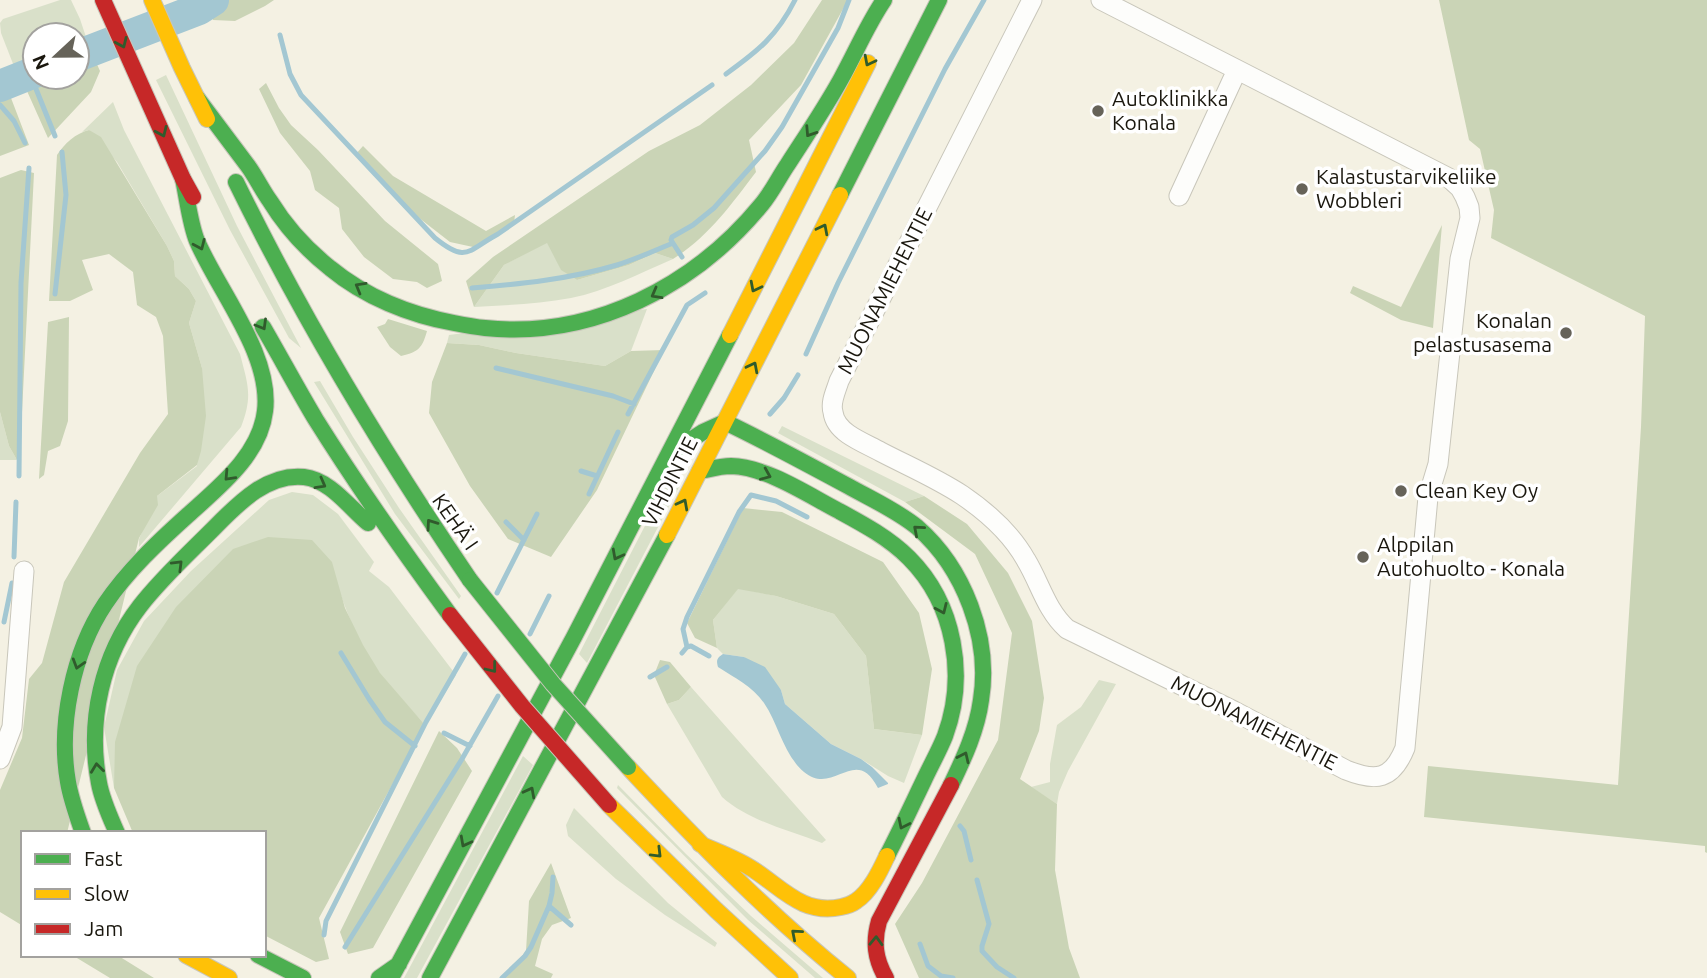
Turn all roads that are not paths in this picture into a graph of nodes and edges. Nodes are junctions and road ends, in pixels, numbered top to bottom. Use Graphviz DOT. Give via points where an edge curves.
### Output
graph roads {
  1 [pos="103,0"];
  2 [pos="152,0"];
  3 [pos="884,0"];
  4 [pos="899,0"];
  5 [pos="939,0"];
  6 [pos="1032,0"];
  7 [pos="1101,0"];
  8 [pos="1237,70"];
  9 [pos="197,98"];
  10 [pos="183,179"];
  11 [pos="1179,196"];
  12 [pos="208,226"];
  13 [pos="259,319"];
  14 [pos="725,422"];
  15 [pos="670,454"];
  16 [pos="700,471"];
  17 [pos="402,549"];
  18 [pos="24,571"];
  19 [pos="0,759"];
  20 [pos="82,831"];
  21 [pos="116,831"];
  22 [pos="700,844"];
  23 [pos="190,957"];
  24 [pos="262,957"];
  25 [pos="395,971"];
  26 [pos="229,978"];
  27 [pos="303,978"];
  28 [pos="379,978"];
  29 [pos="430,978"];
  30 [pos="790,978"];
  31 [pos="848,978"];
  32 [pos="886,978"];
  1 -- 10 [label="main road, one-way"];
  2 -- 9 [label="main road, KEHÄ I"];
  3 -- 9 [label="main road, one-way" via="812,129 763,203 712,257 643,301 613,314 554,328 466,327 393,306 359,288 318,259 295,234"];
  4 -- 15 [label="main road, VIHDINTIE, one-way"];
  14 -- 5 [label="main road, VIHDINTIE, one-way"];
  6 -- 8 [label="street, MUONAMIEHENTIE" via="839,381 832,405 836,421 849,435 948,486 992,518 1025,557 1049,607 1067,629 1346,770 1371,778 1382,776 1396,765 1405,748 1427,497 1438,464 1469,207 1449,178"];
  7 -- 8 [label="street"];
  8 -- 11 [label="street"];
  22 -- 9 [label="main road, KEHÄ I, one-way, bridge" via="553,684 416,503 320,345"];
  10 -- 12 [label="main road"];
  10 -- 20 [label="main road, one-way" via="196,239 259,359 266,407 248,455 134,570 92,626 75,670 67,716 66,767"];
  13 -- 17 [label="main road, one-way" via="321,427"];
  14 -- 15 [label="main road"];
  14 -- 16 [label="main road, VIHDINTIE"];
  32 -- 14 [label="main road, one-way" via="874,948 879,921 977,724 984,674 972,606 946,559 896,512"];
  15 -- 25 [label="main road, VIHDINTIE, one-way"];
  16 -- 22 [label="main road, one-way" via="731,466 751,469 851,517 909,558 925,576 947,619 956,683 944,739 886,859 857,901 841,908 817,909 794,899 752,868"];
  29 -- 16 [label="main road, VIHDINTIE, one-way"];
  21 -- 17 [label="main road, one-way" via="99,783 96,754 98,702 112,654 131,618 152,592 229,513 272,482 303,477 329,486 354,513"];
  17 -- 30 [label="main road, one-way, bridge" via="522,706 608,805"];
  18 -- 19 [label="street" via="12,727"];
  31 -- 22 [label="main road, KEHÄ I, one-way"];
  23 -- 26 [label="main road"];
  24 -- 27 [label="main road"];
  25 -- 28 [label="main road"];
}
